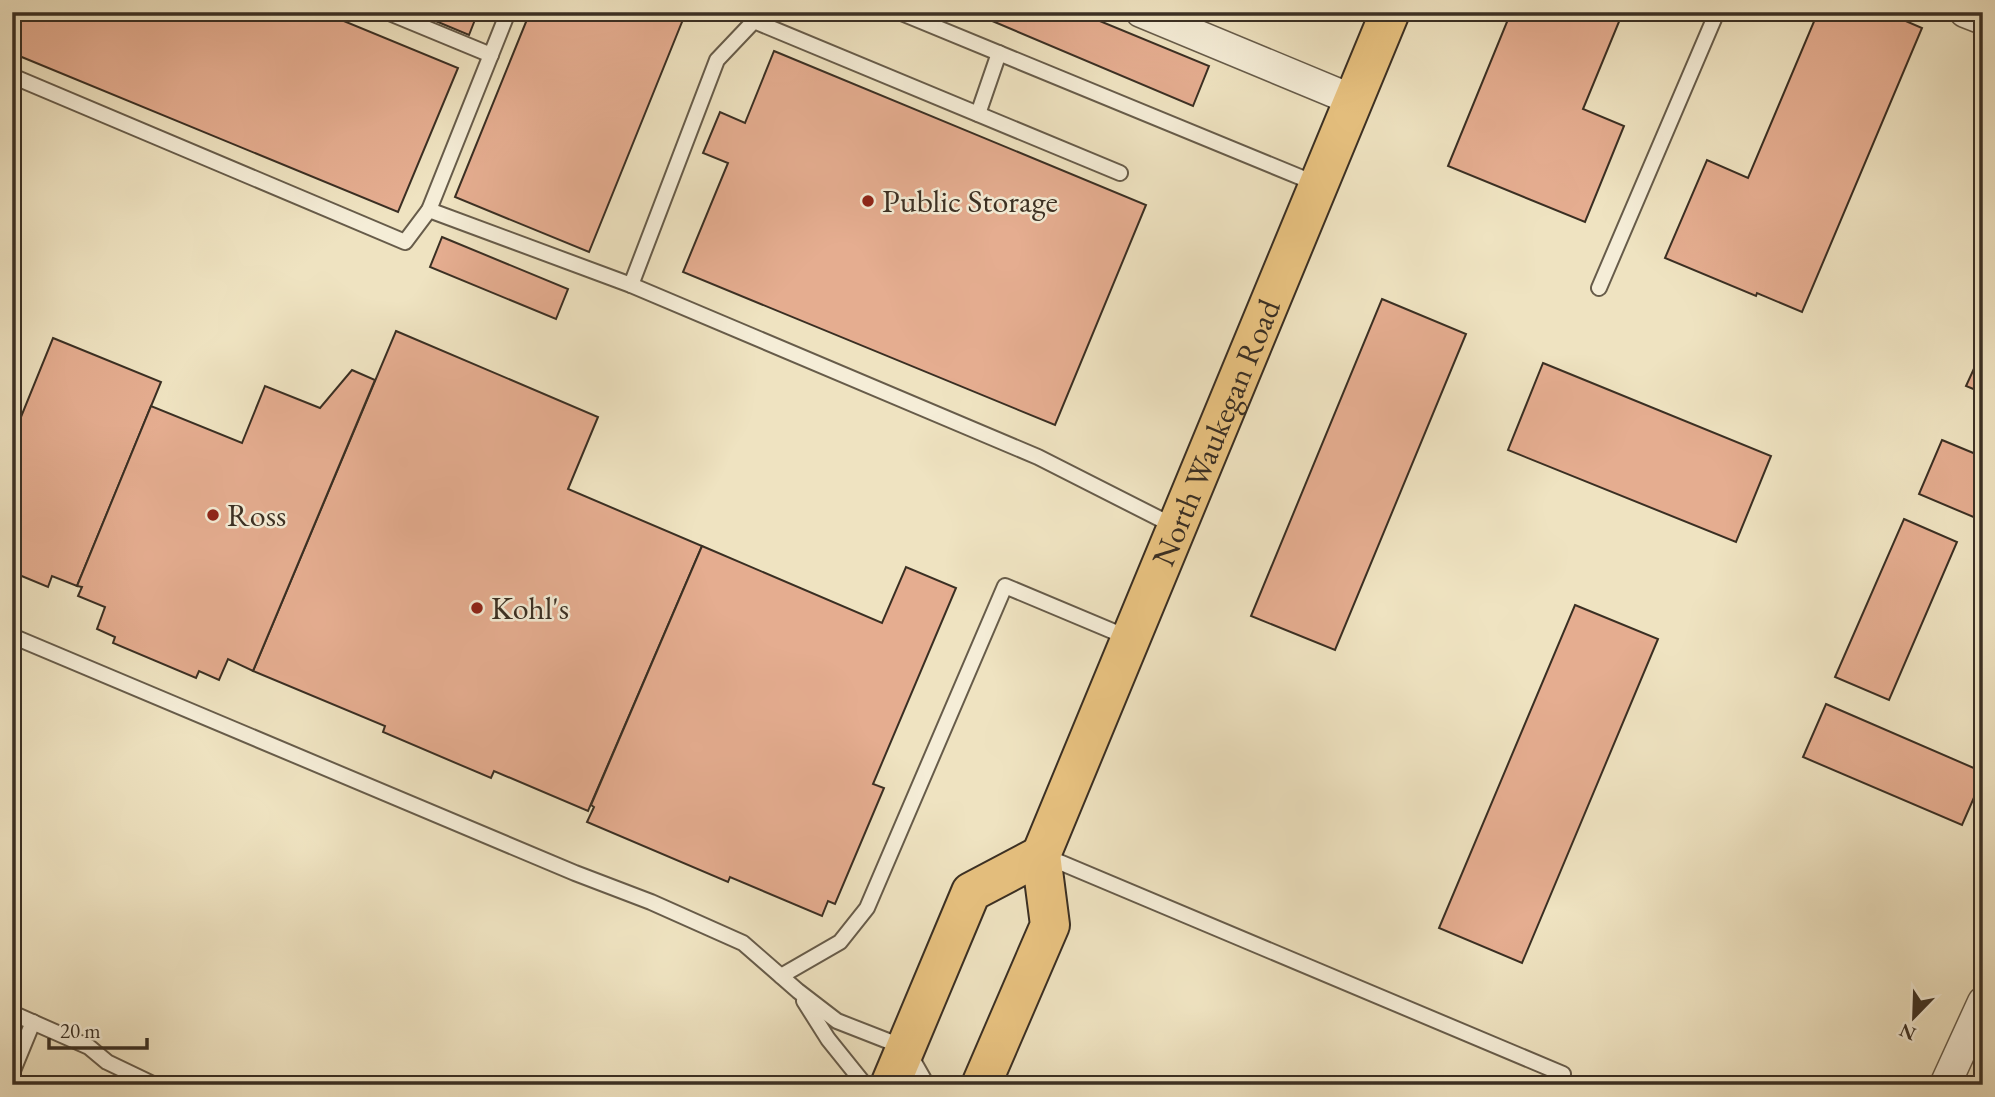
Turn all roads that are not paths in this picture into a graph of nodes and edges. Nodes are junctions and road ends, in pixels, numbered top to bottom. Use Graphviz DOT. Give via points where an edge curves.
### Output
graph roads {
  1 [pos="387,12"];
  2 [pos="508,12"];
  3 [pos="899,12"];
  4 [pos="1390,12"];
  5 [pos="1717,12"];
  6 [pos="1965,12"];
  7 [pos="1157,15"];
  8 [pos="1983,19"];
  9 [pos="999,53"];
  10 [pos="491,55"];
  11 [pos="12,76"];
  12 [pos="1353,100"];
  13 [pos="978,114"];
  14 [pos="1120,173"];
  15 [pos="1318,185"];
  16 [pos="429,210"];
  17 [pos="631,285"];
  18 [pos="1599,288"];
  19 [pos="1177,527"];
  20 [pos="12,636"];
  21 [pos="1129,639"];
  22 [pos="1041,855"];
  23 [pos="781,976"];
  24 [pos="798,991"];
  25 [pos="1983,1002"];
  26 [pos="12,1013"];
  27 [pos="33,1023"];
  28 [pos="906,1048"];
  29 [pos="12,1073"];
  30 [pos="1563,1074"];
  31 [pos="155,1085"];
  32 [pos="865,1085"];
  33 [pos="890,1085"];
  34 [pos="927,1085"];
  35 [pos="981,1085"];
  36 [pos="1945,1085"];
  1 -- 10 [label="lane"];
  2 -- 10 [label="lane"];
  3 -- 9 [label="lane"];
  4 -- 12 [label="main road, North Waukegan Road"];
  5 -- 18 [label="lane"];
  6 -- 8 [label="street"];
  7 -- 12 [label="street"];
  9 -- 13 [label="lane"];
  9 -- 15 [label="lane"];
  10 -- 16 [label="lane"];
  11 -- 16 [label="lane" via="405,242"];
  12 -- 15 [label="main road, North Waukegan Road"];
  13 -- 14 [label="lane"];
  13 -- 17 [label="lane" via="754,22 717,60"];
  15 -- 19 [label="main road, North Waukegan Road"];
  16 -- 17 [label="lane"];
  17 -- 19 [label="lane" via="1038,457"];
  19 -- 21 [label="main road, North Waukegan Road"];
  20 -- 23 [label="lane" via="743,943"];
  21 -- 22 [label="main road, North Waukegan Road"];
  21 -- 23 [label="lane" via="1005,586 867,908 840,942"];
  22 -- 28 [label="main road" via="971,892"];
  22 -- 30 [label="lane"];
  22 -- 35 [label="main road, North Waukegan Road" via="1050,925"];
  23 -- 24 [label="lane"];
  24 -- 28 [label="lane" via="837,1021"];
  24 -- 32 [label="lane"];
  25 -- 36 [label="street"];
  26 -- 27 [label="lane"];
  27 -- 29 [label="lane"];
  27 -- 31 [label="lane" via="89,1047 107,1062"];
  28 -- 33 [label="main road"];
  28 -- 34 [label="lane"];
}
